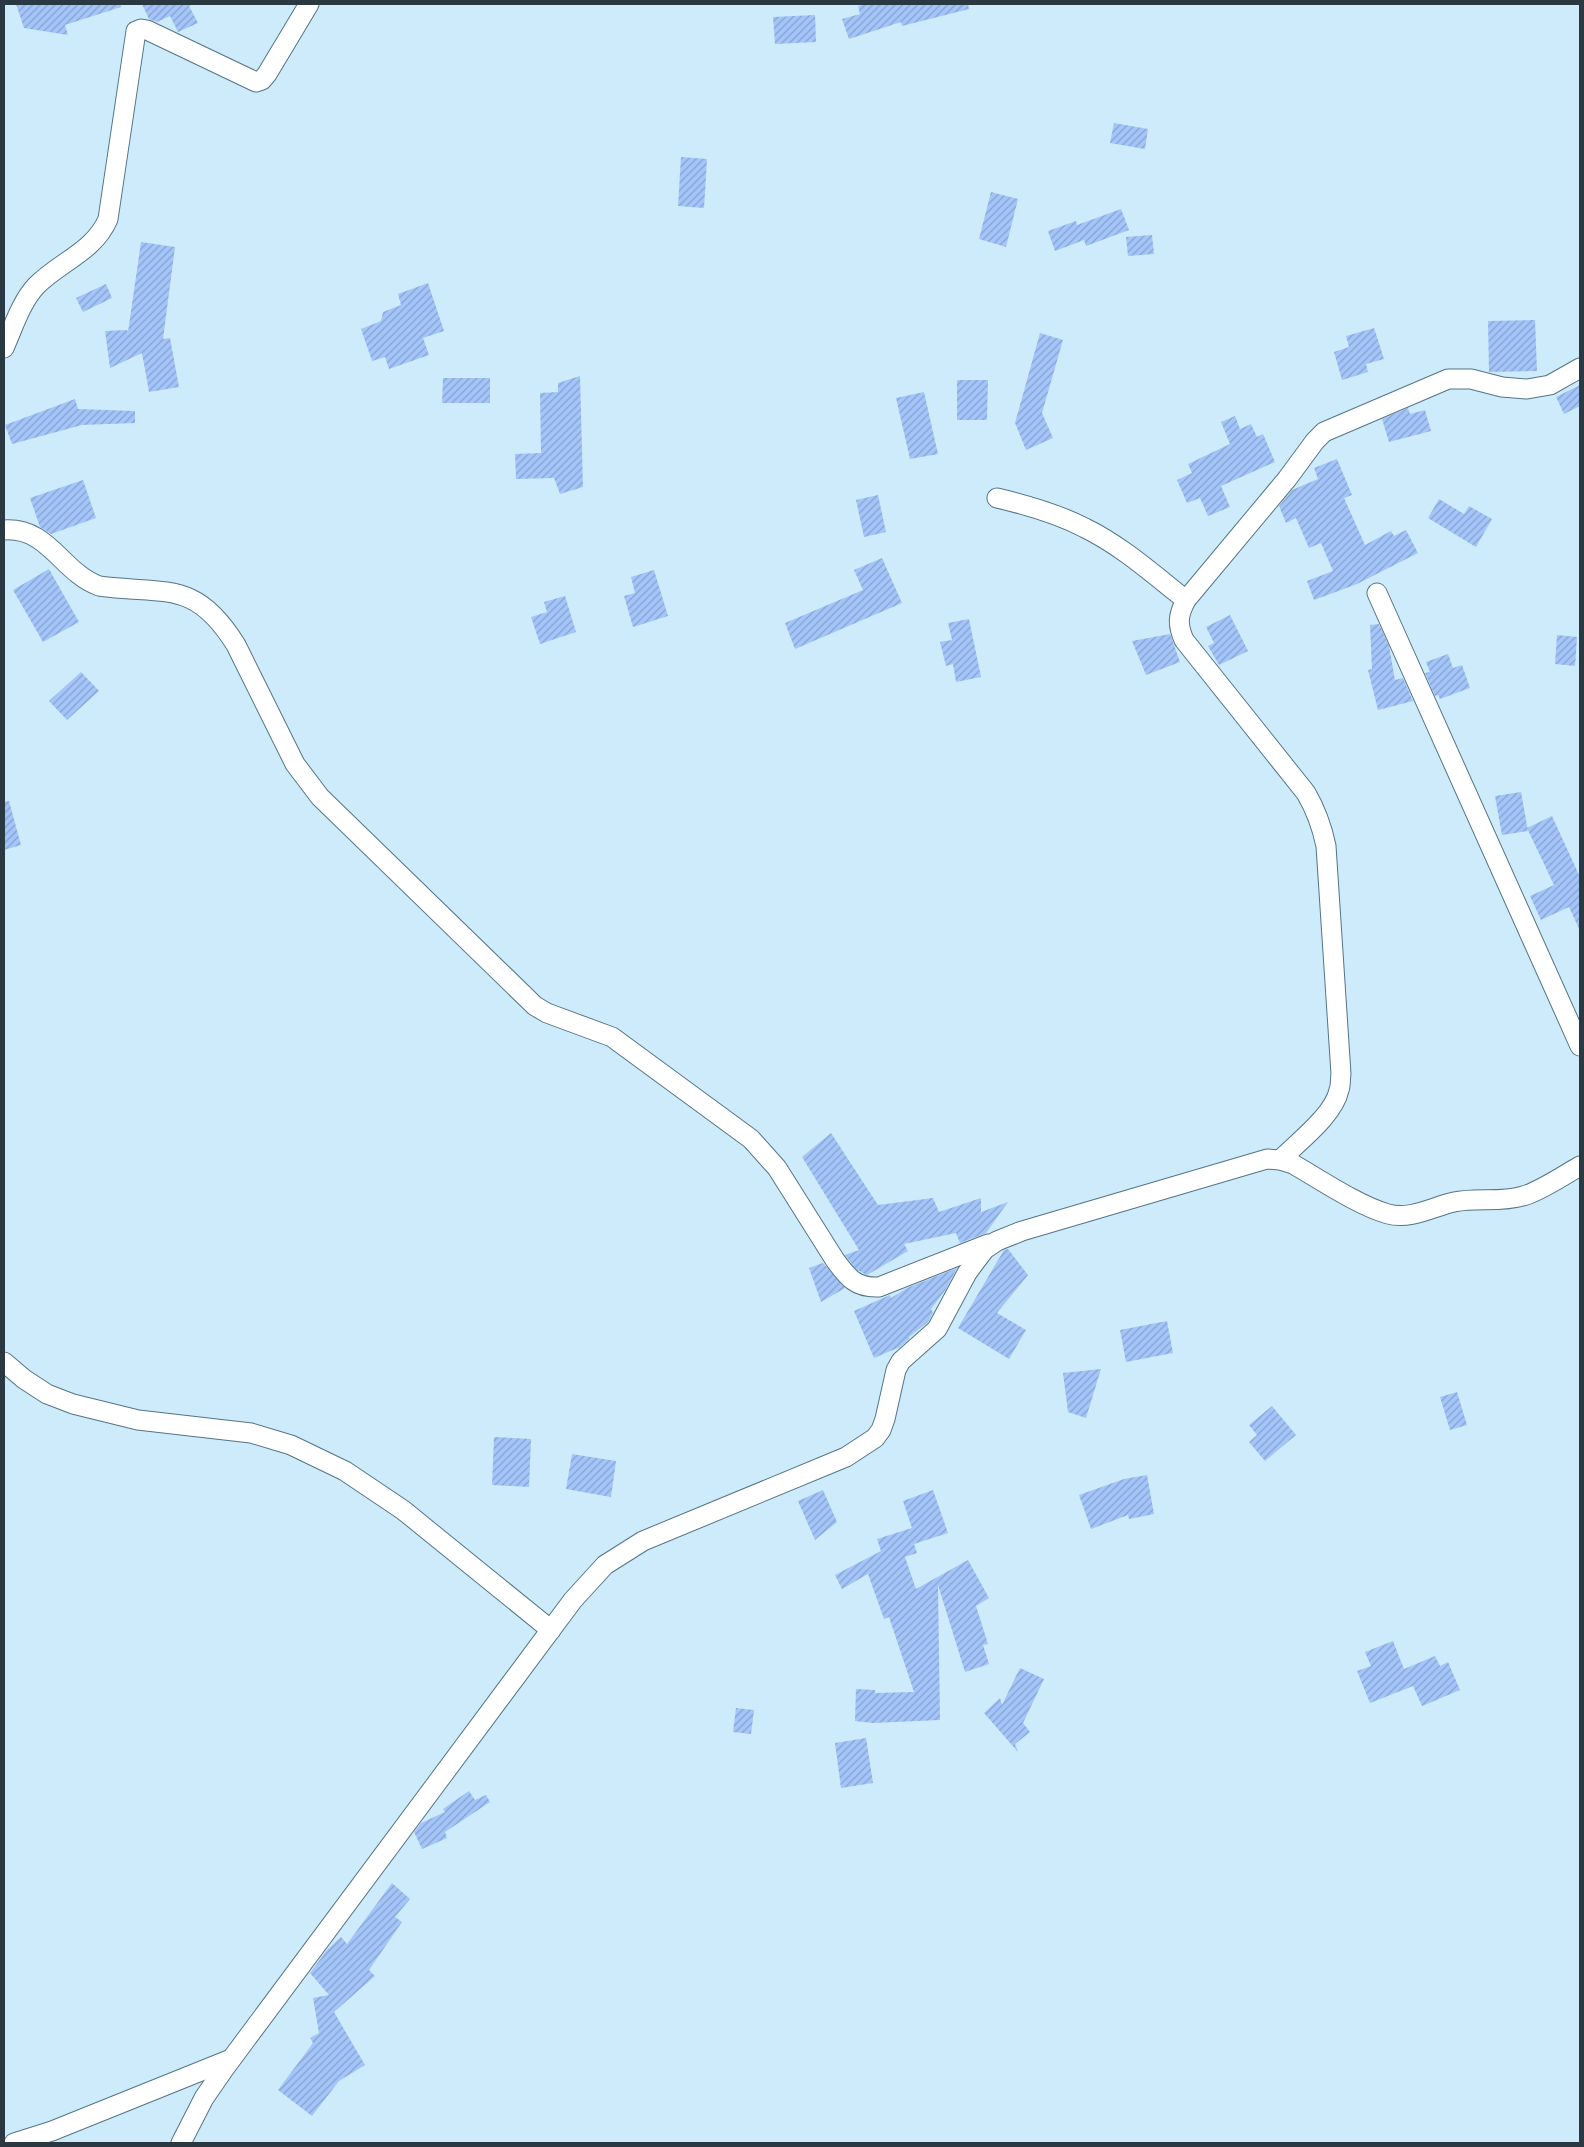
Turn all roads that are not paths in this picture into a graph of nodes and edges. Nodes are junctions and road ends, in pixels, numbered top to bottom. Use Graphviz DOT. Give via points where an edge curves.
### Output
graph roads {
  1 [pos="308,4"];
  2 [pos="4,348"];
  3 [pos="1580,368"];
  4 [pos="997,498"];
  5 [pos="4,530"];
  6 [pos="1377,593"];
  7 [pos="1186,600"];
  8 [pos="1580,1046"];
  9 [pos="1280,1160"];
  10 [pos="1580,1166"];
  11 [pos="996,1241"];
  12 [pos="4,1362"];
  13 [pos="551,1630"];
  14 [pos="231,2059"];
  15 [pos="14,2143"];
  16 [pos="181,2143"];
  1 -- 2 [label="street" via="267,74 256,82 147,30 136,31 108,219 87,248 34,288"];
  3 -- 7 [label="street" via="1550,385 1527,389 1471,379 1448,379 1324,432"];
  4 -- 7 [label="street" via="1026,505 1085,528 1127,553"];
  5 -- 11 [label="street" via="23,530 36,535 88,582 99,586 173,592 203,604 226,628 295,764 320,797 535,1006 612,1038 751,1139 778,1168 835,1260 856,1283 866,1288 879,1287"];
  6 -- 8 [label="street"];
  7 -- 9 [label="street" via="1178,621 1184,640 1306,793 1315,809 1326,846 1341,1074 1339,1090 1326,1114"];
  9 -- 10 [label="street" via="1370,1207 1406,1216 1470,1199 1506,1200 1525,1196"];
  9 -- 11 [label="street" via="1250,1162"];
  11 -- 13 [label="street" via="985,1249 967,1273 937,1329 901,1361 896,1370 886,1419 875,1438 846,1457 625,1551 589,1581"];
  12 -- 13 [label="street" via="47,1394 73,1404 138,1420 251,1434 291,1445 323,1460 374,1488"];
  13 -- 14 [label="street"];
  14 -- 15 [label="street"];
  14 -- 16 [label="street" via="204,2098"];
}
